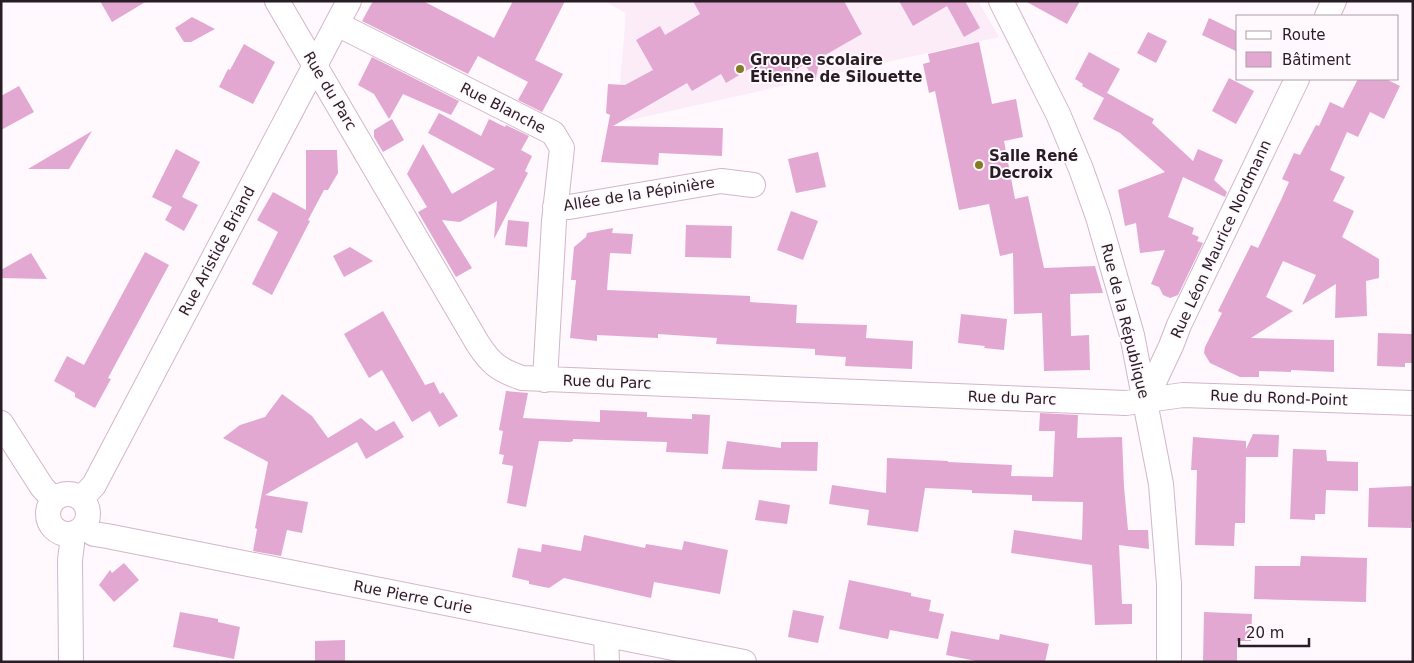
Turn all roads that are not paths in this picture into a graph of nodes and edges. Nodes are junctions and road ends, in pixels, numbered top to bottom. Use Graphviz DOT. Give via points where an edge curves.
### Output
graph roads {
  1 [pos="277,1"];
  2 [pos="349,1"];
  3 [pos="1001,1"];
  4 [pos="1334,1"];
  5 [pos="1327,15"];
  6 [pos="337,24"];
  7 [pos="315,65"];
  8 [pos="1297,80"];
  9 [pos="753,185"];
  10 [pos="556,207"];
  11 [pos="545,380"];
  12 [pos="1146,399"];
  13 [pos="1413,403"];
  14 [pos="1,423"];
  15 [pos="82,498"];
  16 [pos="53,499"];
  17 [pos="77,531"];
  18 [pos="606,635"];
  19 [pos="70,662"];
  20 [pos="606,662"];
  21 [pos="744,662"];
  22 [pos="1169,662"];
  1 -- 7 [label="street, Rue du Parc"];
  2 -- 6 [label="street, Rue Aristide Briand"];
  3 -- 12 [label="street, Rue de la République" via="1058,114 1081,169 1132,336"];
  4 -- 5 [label="street"];
  6 -- 7 [label="street, Rue Aristide Briand"];
  6 -- 10 [label="street, Rue Blanche" via="552,133 562,148"];
  7 -- 11 [label="street, Rue du Parc" via="486,356 499,369 510,374"];
  7 -- 15 [label="street, Rue Aristide Briand" via="94,485"];
  8 -- 12 [label="street, Rue Léon Maurice Nordmann"];
  9 -- 10 [label="street, Allée de la Pépinière" via="721,181"];
  10 -- 11 [label="street, Rue Blanche"];
  11 -- 12 [label="street, Rue du Parc" via="1126,403"];
  12 -- 13 [label="street, Rue du Rond-Point" via="1183,395"];
  12 -- 22 [label="street, Rue de la République" via="1161,484 1169,584"];
  14 -- 16 [label="street"];
  15 -- 16 [label="street" via="68,493"];
  15 -- 17 [label="street" via="87,505 88,520"];
  16 -- 17 [label="street" via="49,506 49,523 62,533"];
  17 -- 18 [label="street, Rue Pierre Curie"];
  17 -- 19 [label="street" via="70,560"];
  18 -- 20 [label="street"];
  18 -- 21 [label="street, Rue Pierre Curie"];
}
